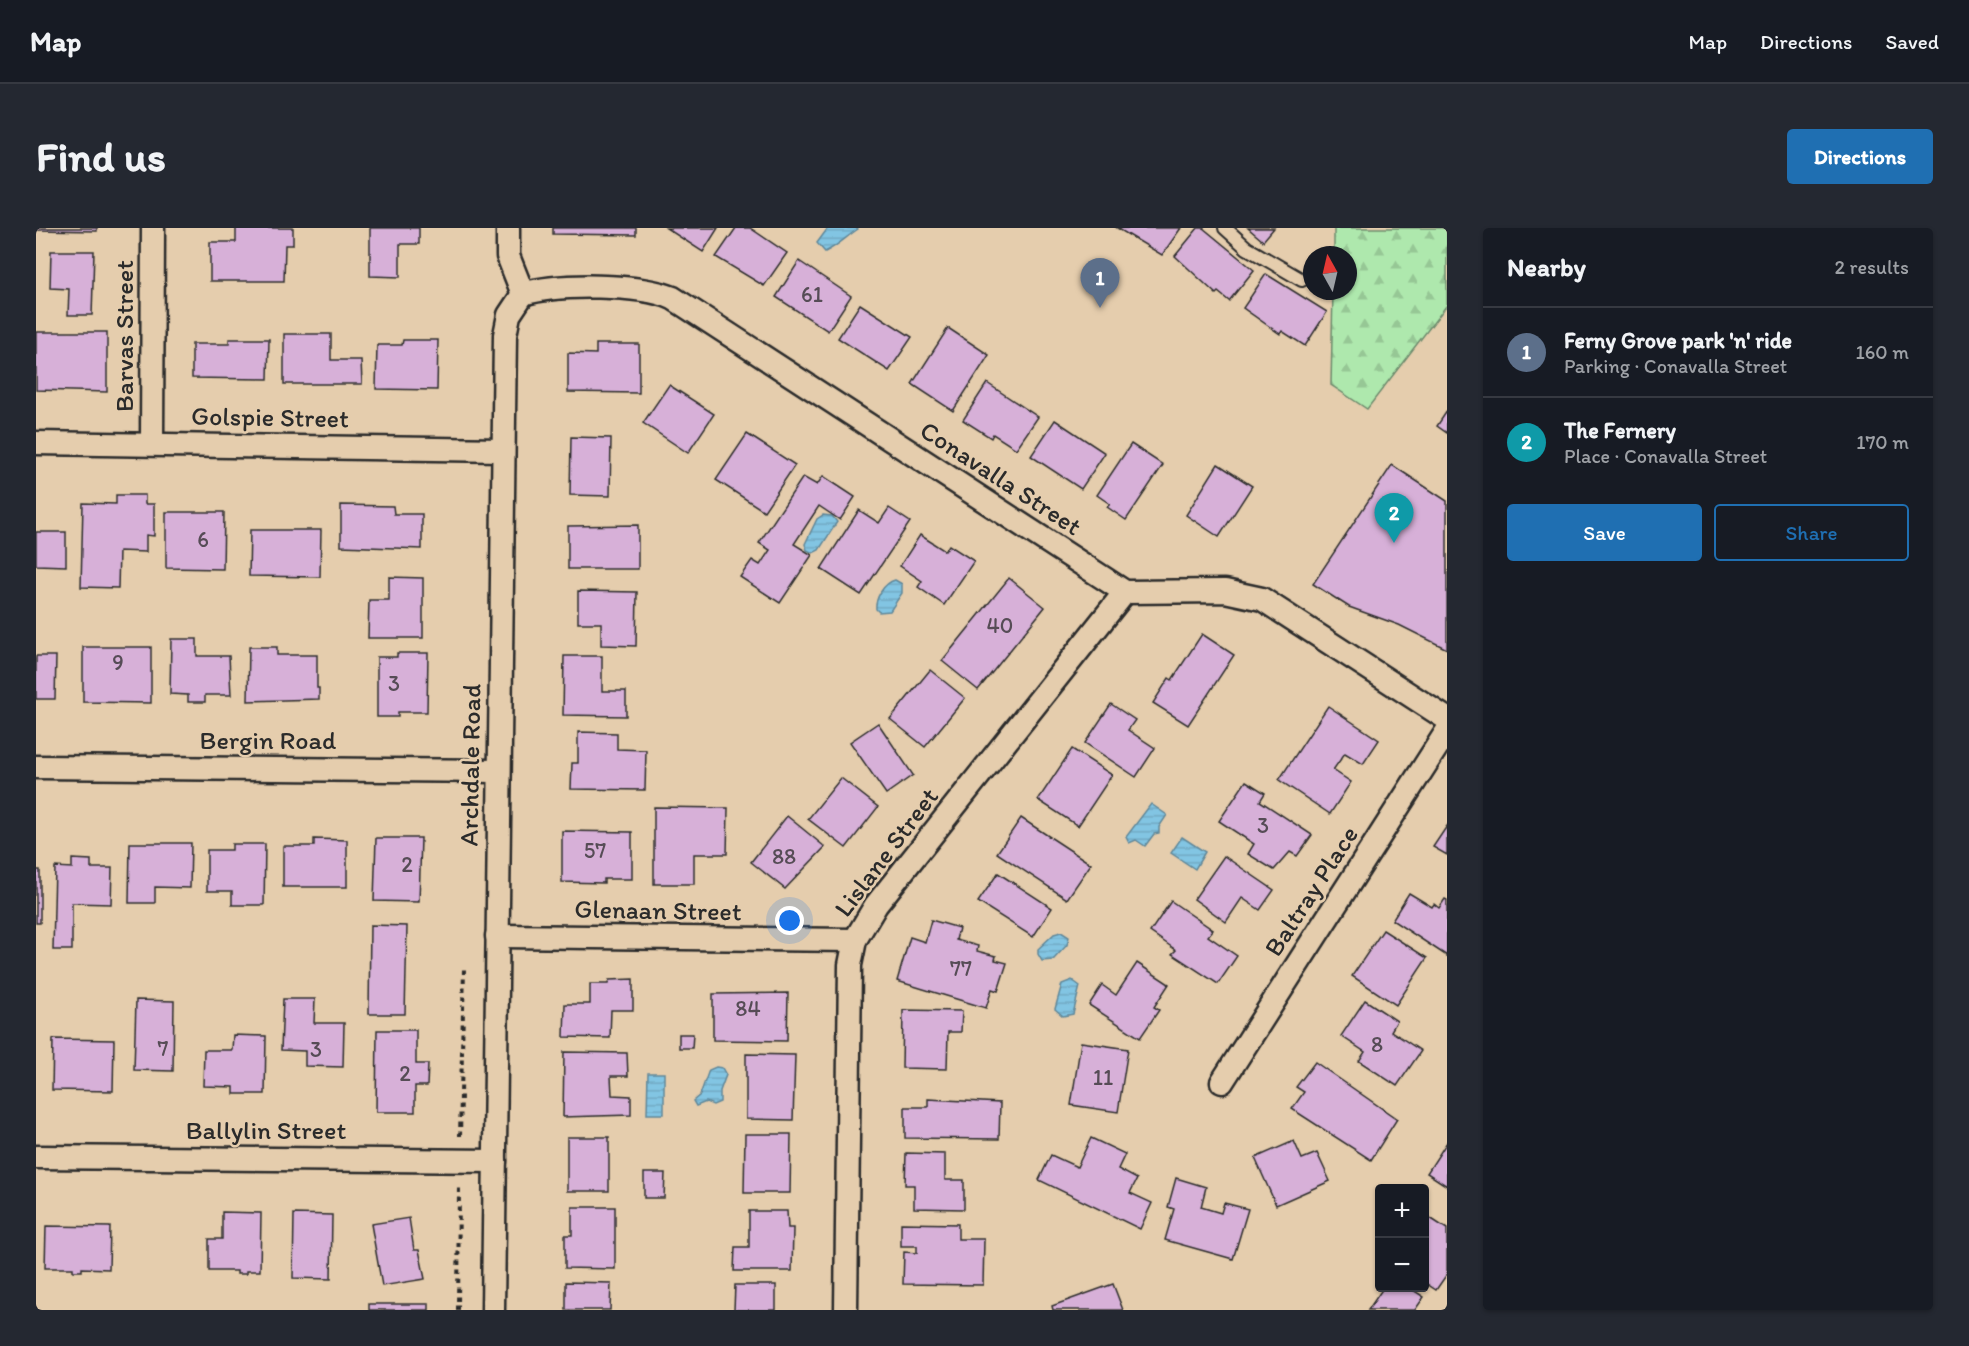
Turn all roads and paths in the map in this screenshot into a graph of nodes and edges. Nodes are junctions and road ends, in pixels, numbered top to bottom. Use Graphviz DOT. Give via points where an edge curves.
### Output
graph roads {
  1 [pos="153,228"];
  2 [pos="508,228"];
  3 [pos="1225,228"];
  4 [pos="1302,280"];
  5 [pos="524,294"];
  6 [pos="36,443"];
  7 [pos="152,444"];
  8 [pos="503,450"];
  9 [pos="1125,592"];
  10 [pos="1447,719"];
  11 [pos="1447,730"];
  12 [pos="36,767"];
  13 [pos="499,771"];
  14 [pos="497,936"];
  15 [pos="855,940"];
  16 [pos="464,969"];
  17 [pos="1222,1082"];
  18 [pos="459,1143"];
  19 [pos="36,1157"];
  20 [pos="495,1161"];
  21 [pos="459,1179"];
  22 [pos="458,1310"];
  23 [pos="493,1310"];
  24 [pos="846,1310"];
  1 -- 7 [label="street, Barvas Street"];
  2 -- 5 [label="street" via="508,256"];
  3 -- 4 [label="lane" via="1246,248"];
  5 -- 8 [label="street, Archdale Road" via="509,315 506,335"];
  5 -- 9 [label="street, Conavalla Street" via="539,289 633,289 674,298"];
  6 -- 7 [label="street, Golspie Street"];
  7 -- 8 [label="street, Golspie Street"];
  8 -- 13 [label="street, Archdale Road"];
  9 -- 10 [label="street" via="1226,591 1262,599"];
  9 -- 15 [label="street, Lislane Street" via="876,905"];
  11 -- 17 [label="street, Baltray Place"];
  12 -- 13 [label="street, Bergin Road"];
  13 -- 14 [label="street, Archdale Road"];
  14 -- 15 [label="street, Glenaan Street"];
  14 -- 20 [label="street, Archdale Road"];
  15 -- 24 [label="street, Lislane Street" via="850,965"];
  16 -- 18 [label="path"];
  19 -- 20 [label="street, Ballylin Street"];
  20 -- 23 [label="street, Archdale Road"];
  21 -- 22 [label="path"];
}
